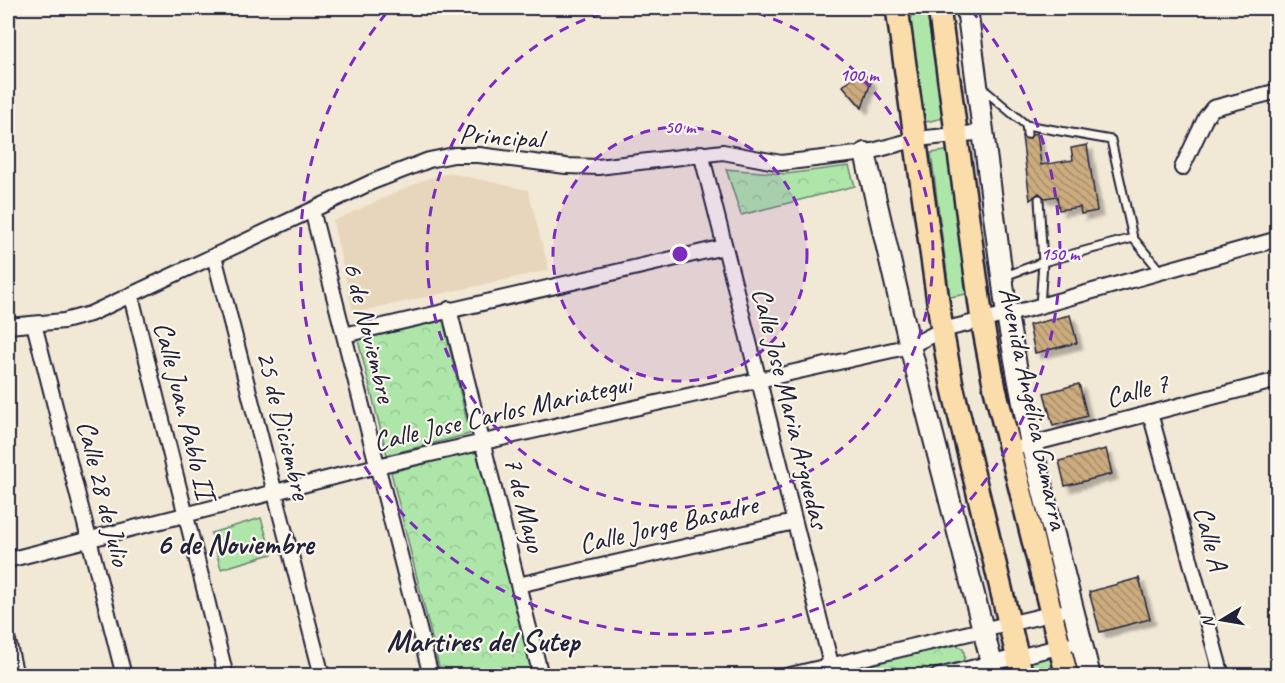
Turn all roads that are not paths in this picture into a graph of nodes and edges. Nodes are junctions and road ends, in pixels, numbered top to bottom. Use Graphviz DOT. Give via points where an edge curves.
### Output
graph roads {
  1 [pos="897,8"];
  2 [pos="939,8"];
  3 [pos="967,8"];
  4 [pos="977,84"];
  5 [pos="1278,91"];
  6 [pos="1026,125"];
  7 [pos="984,132"];
  8 [pos="1027,134"];
  9 [pos="958,135"];
  10 [pos="917,139"];
  11 [pos="701,153"];
  12 [pos="865,153"];
  13 [pos="1182,168"];
  14 [pos="1039,199"];
  15 [pos="312,210"];
  16 [pos="1133,238"];
  17 [pos="1278,239"];
  18 [pos="724,247"];
  19 [pos="214,256"];
  20 [pos="1043,262"];
  21 [pos="1161,272"];
  22 [pos="1002,277"];
  23 [pos="131,296"];
  24 [pos="1040,306"];
  25 [pos="449,309"];
  26 [pos="1007,315"];
  27 [pos="982,320"];
  28 [pos="34,324"];
  29 [pos="8,327"];
  30 [pos="942,330"];
  31 [pos="344,335"];
  32 [pos="909,346"];
  33 [pos="758,381"];
  34 [pos="1277,383"];
  35 [pos="1150,413"];
  36 [pos="484,443"];
  37 [pos="1031,444"];
  38 [pos="1009,450"];
  39 [pos="378,466"];
  40 [pos="274,492"];
  41 [pos="184,515"];
  42 [pos="794,522"];
  43 [pos="89,539"];
  44 [pos="8,560"];
  45 [pos="518,585"];
  46 [pos="1072,609"];
  47 [pos="1051,614"];
  48 [pos="1009,624"];
  49 [pos="984,630"];
  50 [pos="8,641"];
  51 [pos="1081,641"];
  52 [pos="1060,647"];
  53 [pos="1019,666"];
  54 [pos="994,669"];
  55 [pos="832,671"];
  56 [pos="13,672"];
  57 [pos="124,675"];
  58 [pos="226,675"];
  59 [pos="322,675"];
  60 [pos="431,675"];
  61 [pos="541,675"];
  62 [pos="786,675"];
  63 [pos="938,675"];
  64 [pos="1067,675"];
  65 [pos="1090,675"];
  66 [pos="1222,675"];
  1 -- 10 [label="main road"];
  2 -- 9 [label="main road, Avenida Angélica Gamarra"];
  3 -- 4 [label="main road, Avenida Angélica Gamarra"];
  4 -- 6 [label="lane"];
  4 -- 7 [label="main road, Avenida Angélica Gamarra"];
  5 -- 13 [label="street" via="1213,108"];
  6 -- 8 [label="lane"];
  6 -- 16 [label="lane" via="1111,140"];
  7 -- 9 [label="street, Principal"];
  7 -- 22 [label="main road, Avenida Angélica Gamarra"];
  9 -- 10 [label="street, Principal"];
  9 -- 27 [label="main road, Avenida Angélica Gamarra"];
  10 -- 12 [label="street, Principal"];
  10 -- 30 [label="main road"];
  11 -- 12 [label="street, Principal" via="734,153 781,163"];
  11 -- 15 [label="street, Principal" via="598,167 454,155 429,160 372,182"];
  11 -- 18 [label="street, Calle Jose Maria Arguedas"];
  12 -- 32 [label="main road"];
  14 -- 20 [label="lane"];
  15 -- 19 [label="street, Principal"];
  15 -- 31 [label="street, 6 de Noviembre"];
  16 -- 20 [label="lane"];
  16 -- 21 [label="lane"];
  17 -- 21 [label="street, Calle Jose Carlos Mariategui"];
  18 -- 25 [label="street"];
  18 -- 33 [label="street, Calle Jose Maria Arguedas"];
  19 -- 23 [label="street, Principal"];
  19 -- 40 [label="street, 25 de Diciembre"];
  20 -- 22 [label="lane"];
  20 -- 24 [label="lane"];
  21 -- 24 [label="street, Calle Jose Carlos Mariategui"];
  22 -- 26 [label="main road, Avenida Angélica Gamarra"];
  23 -- 28 [label="street, Principal" via="90,314"];
  23 -- 41 [label="street, Calle Juan Pablo II"];
  24 -- 26 [label="street, Calle Jose Carlos Mariategui"];
  25 -- 31 [label="street"];
  25 -- 36 [label="street, 7 de Mayo"];
  26 -- 27 [label="street, Calle Jose Carlos Mariategui"];
  26 -- 37 [label="main road, Avenida Angélica Gamarra"];
  27 -- 30 [label="street, Calle Jose Carlos Mariategui"];
  27 -- 38 [label="main road, Avenida Angélica Gamarra"];
  28 -- 29 [label="street, Principal"];
  28 -- 43 [label="street, Calle 28 de Julio"];
  30 -- 32 [label="street, Calle Jose Carlos Mariategui"];
  30 -- 48 [label="main road"];
  31 -- 39 [label="street, 6 de Noviembre"];
  32 -- 33 [label="street, Calle Jose Carlos Mariategui"];
  32 -- 49 [label="main road"];
  33 -- 36 [label="street, Calle Jose Carlos Mariategui"];
  33 -- 42 [label="street, Calle Jose Maria Arguedas"];
  34 -- 35 [label="street, Calle 7"];
  35 -- 37 [label="street, Calle 7"];
  35 -- 66 [label="street, Calle A"];
  36 -- 39 [label="street, Calle Jose Carlos Mariategui"];
  36 -- 45 [label="street, 7 de Mayo"];
  37 -- 38 [label="street, Calle 7"];
  37 -- 46 [label="main road, Avenida Angélica Gamarra"];
  38 -- 47 [label="main road, Avenida Angélica Gamarra"];
  39 -- 40 [label="street, Calle Jose Carlos Mariategui"];
  39 -- 60 [label="street, 6 de Noviembre"];
  40 -- 41 [label="street, Calle Jose Carlos Mariategui"];
  40 -- 59 [label="street, 25 de Diciembre"];
  41 -- 43 [label="street, Calle Jose Carlos Mariategui"];
  41 -- 58 [label="street, Calle Juan Pablo II"];
  42 -- 45 [label="street, Calle Jorge Basadre"];
  42 -- 55 [label="street, Calle Jose Maria Arguedas"];
  43 -- 44 [label="street, Calle Jose Carlos Mariategui"];
  43 -- 57 [label="street, Calle 28 de Julio"];
  45 -- 61 [label="street, 7 de Mayo"];
  46 -- 47 [label="street"];
  46 -- 51 [label="main road, Avenida Angélica Gamarra"];
  47 -- 48 [label="street"];
  47 -- 52 [label="main road, Avenida Angélica Gamarra"];
  48 -- 49 [label="street"];
  48 -- 53 [label="main road"];
  49 -- 54 [label="main road"];
  49 -- 55 [label="street"];
  50 -- 56 [label="street"];
  51 -- 52 [label="street"];
  51 -- 65 [label="main road, Avenida Angélica Gamarra"];
  52 -- 53 [label="street"];
  52 -- 64 [label="main road, Avenida Angélica Gamarra"];
  53 -- 54 [label="street"];
  54 -- 63 [label="street"];
  55 -- 62 [label="street"];
}
